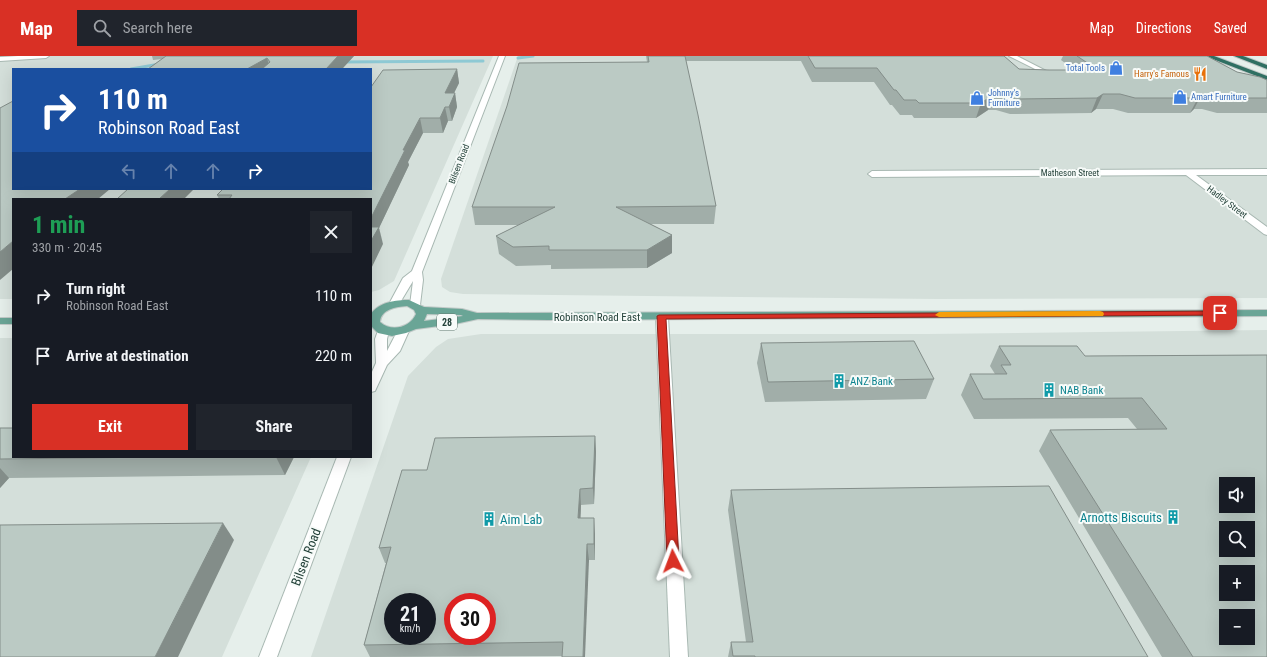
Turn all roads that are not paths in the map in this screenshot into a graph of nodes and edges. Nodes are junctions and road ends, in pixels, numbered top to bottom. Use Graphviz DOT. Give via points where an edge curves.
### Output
graph roads {
  1 [pos="46,56"];
  2 [pos="502,56"];
  3 [pos="1012,56"];
  4 [pos="1208,56"];
  5 [pos="1237,56"];
  6 [pos="0,59"];
  7 [pos="1267,67"];
  8 [pos="1267,78"];
  9 [pos="1060,80"];
  10 [pos="1187,172"];
  11 [pos="1267,172"];
  12 [pos="872,174"];
  13 [pos="1267,232"];
  14 [pos="417,272"];
  15 [pos="394,304"];
  16 [pos="418,307"];
  17 [pos="376,311"];
  18 [pos="1267,313"];
  19 [pos="478,316"];
  20 [pos="662,316"];
  21 [pos="0,321"];
  22 [pos="12,321"];
  23 [pos="416,325"];
  24 [pos="376,326"];
  25 [pos="403,330"];
  26 [pos="382,363"];
  27 [pos="372,386"];
  28 [pos="344,458"];
  29 [pos="268,657"];
  30 [pos="679,657"];
  1 -- 6 [label="street"];
  2 -- 14 [label="street, Bilsen Road"];
  3 -- 9 [label="street"];
  4 -- 8 [label="highway"];
  5 -- 7 [label="highway"];
  10 -- 11 [label="street, Matheson Street"];
  10 -- 12 [label="street, Matheson Street"];
  10 -- 13 [label="street, Hadley Street"];
  14 -- 15 [label="street, Bilsen Road" via="407,280"];
  14 -- 16 [label="street, Bilsen Road"];
  15 -- 16 [label="main road, 28" via="409,303"];
  15 -- 17 [label="main road, 28"];
  16 -- 19 [label="main road, Robinson Road East / 28"];
  16 -- 23 [label="main road, 28" via="423,315"];
  17 -- 24 [label="main road, 28"];
  18 -- 20 [label="main road, Robinson Road East / 28"];
  19 -- 20 [label="main road, Robinson Road East / 28"];
  19 -- 23 [label="main road, Robinson Road East / 28"];
  20 -- 30 [label="street"];
  21 -- 22 [label="main road"];
  23 -- 25 [label="main road, 28"];
  24 -- 25 [label="main road, 28" via="389,332"];
  24 -- 26 [label="street" via="381,339"];
  25 -- 26 [label="street" via="394,351"];
  26 -- 27 [label="street"];
  28 -- 29 [label="street, Bilsen Road"];
}
